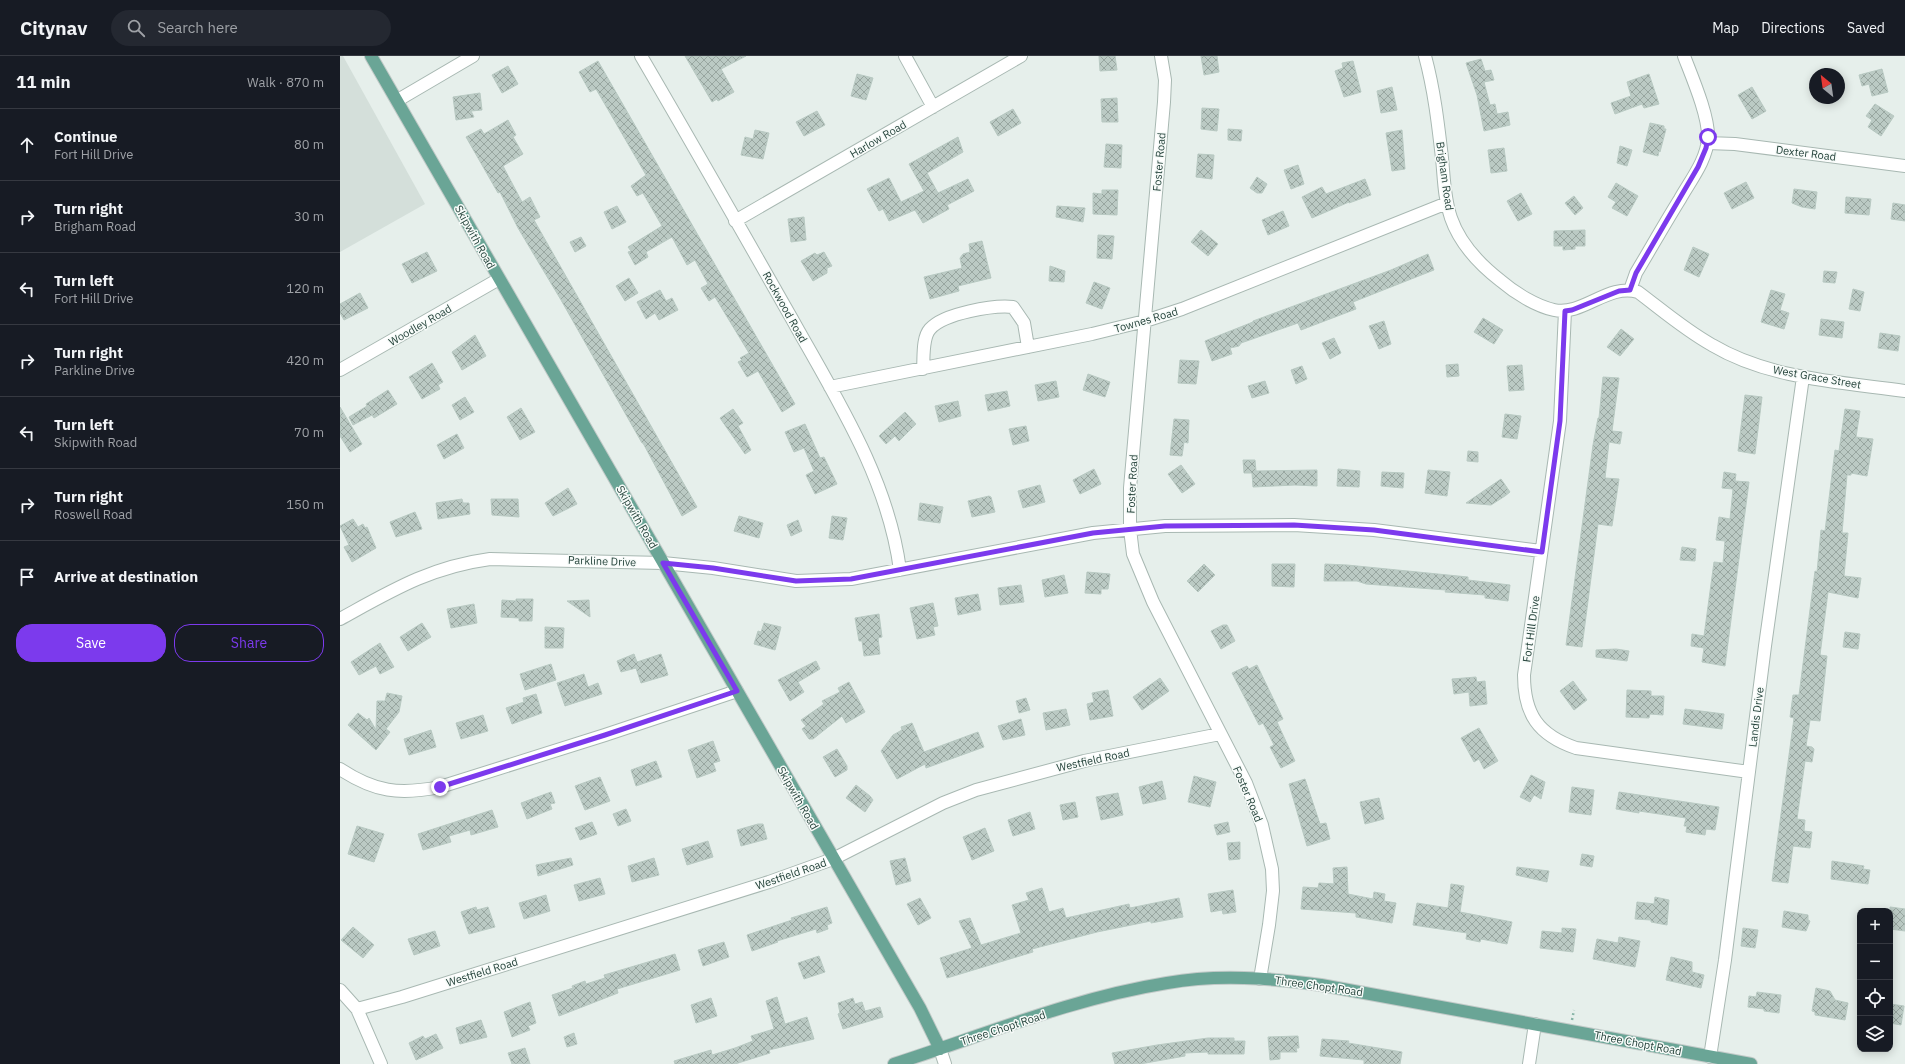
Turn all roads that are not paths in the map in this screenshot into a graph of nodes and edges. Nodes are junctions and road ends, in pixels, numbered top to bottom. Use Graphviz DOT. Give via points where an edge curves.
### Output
graph roads {
  1 [pos="371,56"];
  2 [pos="473,56"];
  3 [pos="640,56"];
  4 [pos="905,56"];
  5 [pos="1021,56"];
  6 [pos="1161,56"];
  7 [pos="1424,56"];
  8 [pos="1684,56"];
  9 [pos="398,100"];
  10 [pos="933,107"];
  11 [pos="1707,143"];
  12 [pos="1905,166"];
  13 [pos="1447,203"];
  14 [pos="735,221"];
  15 [pos="499,279"];
  16 [pos="1630,290"];
  17 [pos="1565,311"];
  18 [pos="1145,321"];
  19 [pos="1028,347"];
  20 [pos="923,369"];
  21 [pos="340,370"];
  22 [pos="1803,377"];
  23 [pos="830,387"];
  24 [pos="1905,391"];
  25 [pos="1130,529"];
  26 [pos="1542,552"];
  27 [pos="663,563"];
  28 [pos="900,570"];
  29 [pos="340,619"];
  30 [pos="737,691"];
  31 [pos="1220,734"];
  32 [pos="340,768"];
  33 [pos="1749,772"];
  34 [pos="834,859"];
  35 [pos="1260,979"];
  36 [pos="340,990"];
  37 [pos="357,1009"];
  38 [pos="1535,1024"];
  39 [pos="940,1049"];
  40 [pos="1710,1057"];
  41 [pos="381,1064"];
  42 [pos="894,1064"];
  43 [pos="945,1064"];
  44 [pos="1529,1064"];
  45 [pos="1751,1064"];
  1 -- 9 [label="main road, Skipwith Road"];
  2 -- 9 [label="street"];
  3 -- 14 [label="street, Rockwood Road"];
  4 -- 10 [label="street"];
  5 -- 10 [label="street, Harlow Road"];
  6 -- 18 [label="street, Foster Road" via="1165,80 1164,102"];
  7 -- 13 [label="street, Brigham Road" via="1437,115"];
  8 -- 11 [label="street" via="1705,118"];
  9 -- 15 [label="main road, Skipwith Road"];
  10 -- 14 [label="street, Harlow Road"];
  11 -- 12 [label="street, Dexter Road" via="1735,144"];
  11 -- 16 [label="street" via="1698,167 1636,273"];
  13 -- 17 [label="street, Brigham Road" via="1455,227 1465,245 1489,272 1522,296 1550,309"];
  13 -- 18 [label="street, Townes Road" via="1182,309"];
  14 -- 23 [label="street, Rockwood Road"];
  15 -- 21 [label="street, Woodley Road"];
  15 -- 27 [label="main road, Skipwith Road"];
  16 -- 17 [label="street, Brigham Road" via="1619,291"];
  16 -- 22 [label="street, West Grace Street" via="1638,292 1712,346 1747,362"];
  17 -- 26 [label="street, Fort Hill Drive" via="1560,421"];
  18 -- 19 [label="street, Townes Road"];
  18 -- 25 [label="street, Foster Road" via="1130,488"];
  19 -- 20 [label="street, Townes Road"];
  19 -- 20 [label="street" via="1024,323 1014,307 1000,306 975,310 948,318 930,329 925,342"];
  20 -- 23 [label="street, Townes Road"];
  22 -- 24 [label="street, West Grace Street"];
  22 -- 33 [label="street, Landis Drive"];
  23 -- 28 [label="street, Rockwood Road" via="880,489 898,549"];
  25 -- 26 [label="street, Parkline Drive" via="1165,526 1294,525 1374,530"];
  25 -- 28 [label="street, Parkline Drive" via="1093,533"];
  25 -- 31 [label="street, Foster Road" via="1133,554 1153,602"];
  26 -- 33 [label="street, Fort Hill Drive" via="1524,687 1529,712 1543,730 1558,741 1576,748"];
  27 -- 28 [label="street, Parkline Drive" via="796,581 851,579"];
  27 -- 29 [label="street, Parkline Drive" via="490,559 465,562 416,578"];
  27 -- 30 [label="main road, Skipwith Road"];
  30 -- 32 [label="street" via="440,787 396,792 378,789"];
  30 -- 34 [label="main road, Skipwith Road"];
  31 -- 34 [label="street, Westfield Road" via="1084,761 976,790 914,816"];
  31 -- 35 [label="street, Foster Road" via="1252,798 1262,825 1272,869 1272,905"];
  33 -- 40 [label="street, Landis Drive"];
  34 -- 37 [label="street, Westfield Road" via="676,912 410,995"];
  34 -- 39 [label="main road, Skipwith Road" via="920,1008"];
  35 -- 38 [label="main road, Three Chopt Road" via="1321,985"];
  35 -- 39 [label="main road, Three Chopt Road" via="1208,978 1133,989 1076,1004"];
  36 -- 37 [label="street"];
  37 -- 41 [label="street"];
  38 -- 40 [label="main road, Three Chopt Road"];
  38 -- 44 [label="street"];
  39 -- 42 [label="main road, Three Chopt Road"];
  39 -- 43 [label="street, Skipwith Road"];
  40 -- 45 [label="main road, Three Chopt Road"];
}
